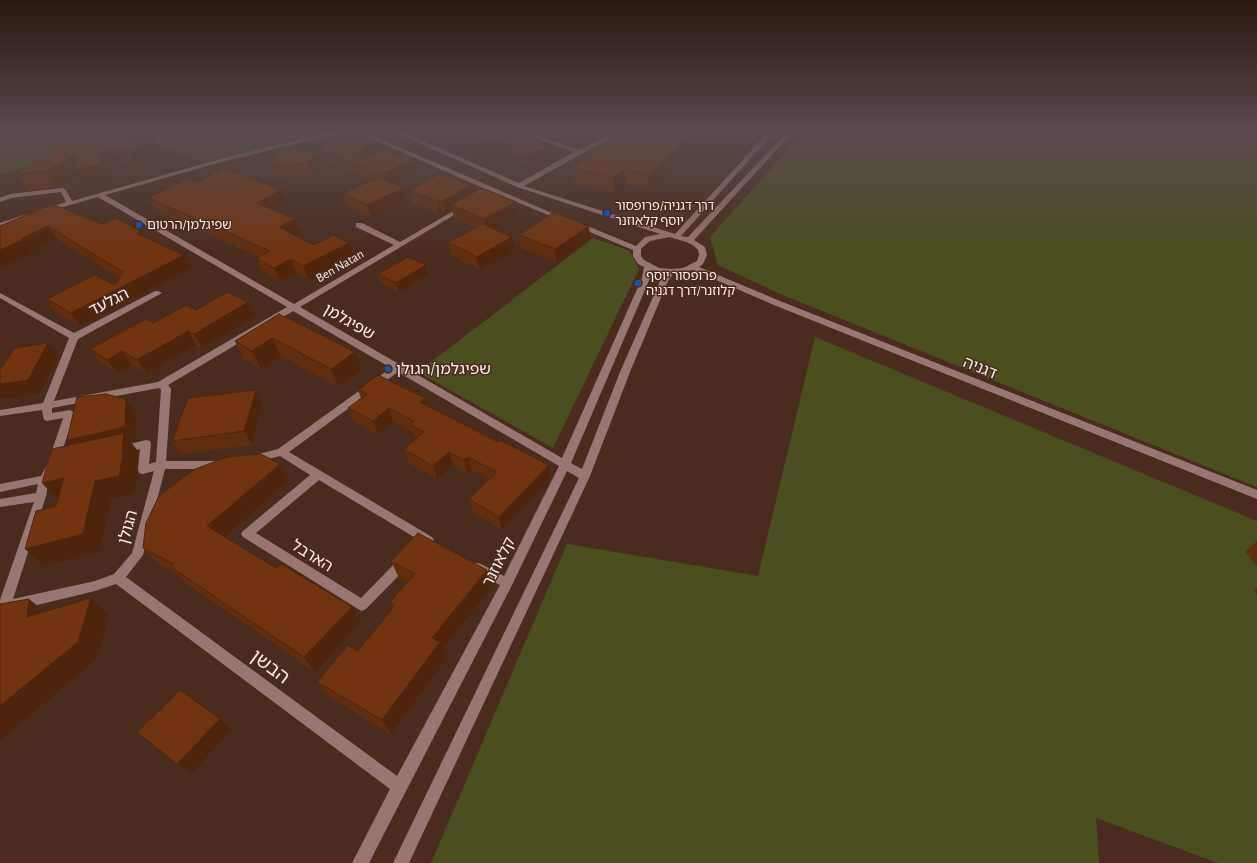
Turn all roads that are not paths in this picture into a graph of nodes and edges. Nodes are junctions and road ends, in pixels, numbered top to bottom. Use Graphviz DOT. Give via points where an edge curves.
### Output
graph roads {
  1 [pos="183,171"];
  2 [pos="449,171"];
  3 [pos="486,171"];
  4 [pos="545,171"];
  5 [pos="734,171"];
  6 [pos="754,171"];
  7 [pos="519,186"];
  8 [pos="99,195"];
  9 [pos="0,200"];
  10 [pos="69,202"];
  11 [pos="471,203"];
  12 [pos="0,225"];
  13 [pos="359,225"];
  14 [pos="673,236"];
  15 [pos="690,240"];
  16 [pos="400,245"];
  17 [pos="637,249"];
  18 [pos="648,266"];
  19 [pos="693,266"];
  20 [pos="672,271"];
  21 [pos="158,293"];
  22 [pos="0,295"];
  23 [pos="293,307"];
  24 [pos="74,337"];
  25 [pos="398,368"];
  26 [pos="161,385"];
  27 [pos="47,406"];
  28 [pos="0,413"];
  29 [pos="110,452"];
  30 [pos="281,452"];
  31 [pos="66,462"];
  32 [pos="242,462"];
  33 [pos="227,464"];
  34 [pos="565,464"];
  35 [pos="161,465"];
  36 [pos="52,466"];
  37 [pos="318,474"];
  38 [pos="585,476"];
  39 [pos="44,479"];
  40 [pos="0,488"];
  41 [pos="1257,495"];
  42 [pos="41,496"];
  43 [pos="0,503"];
  44 [pos="427,539"];
  45 [pos="440,547"];
  46 [pos="467,562"];
  47 [pos="118,578"];
  48 [pos="507,583"];
  49 [pos="2,608"];
  50 [pos="399,787"];
  51 [pos="360,863"];
  52 [pos="400,863"];
  1 -- 8 [label="street"];
  2 -- 17 [label="street"];
  3 -- 7 [label="street"];
  4 -- 7 [label="street"];
  5 -- 14 [label="street"];
  6 -- 15 [label="street"];
  7 -- 14 [label="street"];
  8 -- 10 [label="street"];
  8 -- 23 [label="street, שפיגלמן"];
  9 -- 10 [label="street" via="10,196 63,190"];
  10 -- 12 [label="street"];
  11 -- 16 [label="street, Ben Natan"];
  13 -- 16 [label="street, Ben Natan"];
  14 -- 15 [label="street"];
  14 -- 17 [label="street" via="648,239"];
  15 -- 19 [label="street" via="702,249 703,256 700,262"];
  16 -- 23 [label="street, Ben Natan"];
  17 -- 18 [label="street" via="637,256"];
  18 -- 20 [label="street"];
  18 -- 34 [label="street, קלאוזנר" via="646,278"];
  19 -- 20 [label="street"];
  19 -- 41 [label="street, דגניה" via="777,303"];
  20 -- 38 [label="street" via="664,281 625,372"];
  21 -- 24 [label="street, הגלעד"];
  22 -- 24 [label="street"];
  23 -- 25 [label="street, שפיגלמן"];
  23 -- 26 [label="street"];
  24 -- 27 [label="street"];
  25 -- 30 [label="street"];
  25 -- 34 [label="street, שפיגלמן"];
  26 -- 27 [label="street"];
  26 -- 35 [label="street, הגולן" via="166,389"];
  27 -- 28 [label="street"];
  27 -- 36 [label="street" via="47,418 70,413"];
  29 -- 35 [label="street" via="146,444 143,470"];
  30 -- 32 [label="street"];
  30 -- 37 [label="street"];
  31 -- 36 [label="street"];
  33 -- 35 [label="street"];
  34 -- 38 [label="street, שפיגלמן"];
  34 -- 48 [label="street, קלאוזנר"];
  35 -- 47 [label="street, הגולן" via="137,555"];
  36 -- 39 [label="street"];
  37 -- 44 [label="street"];
  37 -- 44 [label="street, הארבל" via="247,534 362,605"];
  38 -- 52 [label="street"];
  39 -- 40 [label="street"];
  39 -- 42 [label="street"];
  42 -- 43 [label="street"];
  42 -- 49 [label="street"];
  44 -- 45 [label="street"];
  46 -- 48 [label="street"];
  47 -- 49 [label="street"];
  47 -- 50 [label="street, הבשן"];
  48 -- 50 [label="street, קלאוזנר"];
  50 -- 51 [label="street, קלאוזנר"];
}
